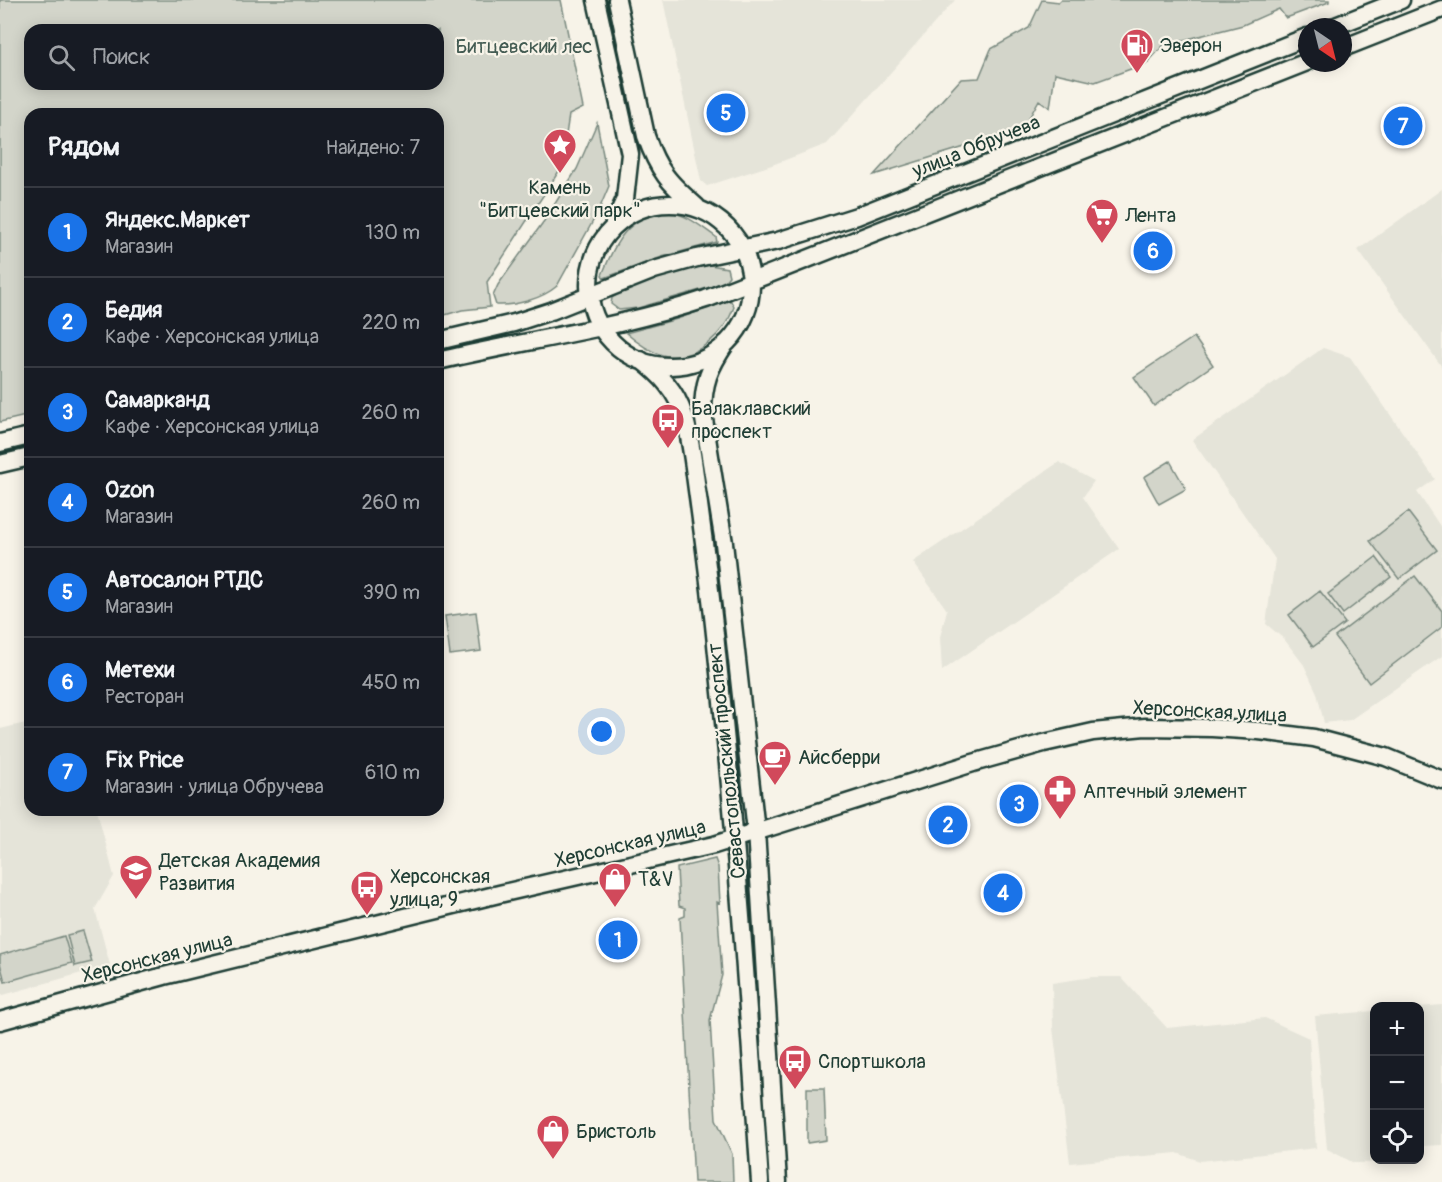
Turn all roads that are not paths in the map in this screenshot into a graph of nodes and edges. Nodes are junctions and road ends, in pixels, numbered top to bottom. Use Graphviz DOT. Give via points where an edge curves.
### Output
graph roads {
  1 [pos="596,0"];
  2 [pos="617,0"];
  3 [pos="1401,0"];
  4 [pos="1442,9"];
  5 [pos="1352,19"];
  6 [pos="1298,41"];
  7 [pos="1352,44"];
  8 [pos="1298,66"];
  9 [pos="700,209"];
  10 [pos="609,232"];
  11 [pos="741,248"];
  12 [pos="751,281"];
  13 [pos="588,297"];
  14 [pos="602,327"];
  15 [pos="444,340"];
  16 [pos="726,343"];
  17 [pos="444,360"];
  18 [pos="641,360"];
  19 [pos="24,437"];
  20 [pos="0,443"];
  21 [pos="24,458"];
  22 [pos="0,464"];
  23 [pos="1442,780"];
  24 [pos="756,831"];
  25 [pos="735,837"];
  26 [pos="0,1021"];
  27 [pos="760,1182"];
  28 [pos="778,1182"];
  1 -- 10 [label="main road" via="630,154 625,199"];
  2 -- 9 [label="main road" via="652,154 666,178"];
  3 -- 5 [label="main road"];
  4 -- 7 [label="main road"];
  6 -- 11 [label="main road, улица Обручева" via="857,216 778,241"];
  8 -- 12 [label="main road"];
  9 -- 10 [label="main road" via="658,204 630,214"];
  9 -- 11 [label="main road" via="723,226"];
  10 -- 13 [label="main road" via="592,265"];
  11 -- 12 [label="main road"];
  11 -- 13 [label="main road, улица Обручева" via="654,270"];
  12 -- 14 [label="main road" via="664,313"];
  12 -- 16 [label="main road" via="752,293 744,319"];
  13 -- 14 [label="main road, Севастопольский проспект"];
  13 -- 15 [label="main road" via="514,323"];
  14 -- 17 [label="main road"];
  14 -- 18 [label="main road, Севастопольский проспект"];
  16 -- 18 [label="main road" via="699,362 681,367 663,367"];
  16 -- 24 [label="main road, Севастопольский проспект" via="708,373 703,413 724,543"];
  18 -- 25 [label="main road, Севастопольский проспект" via="660,374 674,392 684,416 708,570"];
  19 -- 20 [label="main road"];
  21 -- 22 [label="main road"];
  23 -- 24 [label="main road, Херсонская улица" via="1386,757 1314,738 1212,728 1130,727 1044,743"];
  24 -- 25 [label="main road, Херсонская улица"];
  24 -- 28 [label="main road, Севастопольский проспект"];
  25 -- 26 [label="main road, Херсонская улица" via="677,855 164,976"];
  25 -- 27 [label="main road, Севастопольский проспект"];
}
